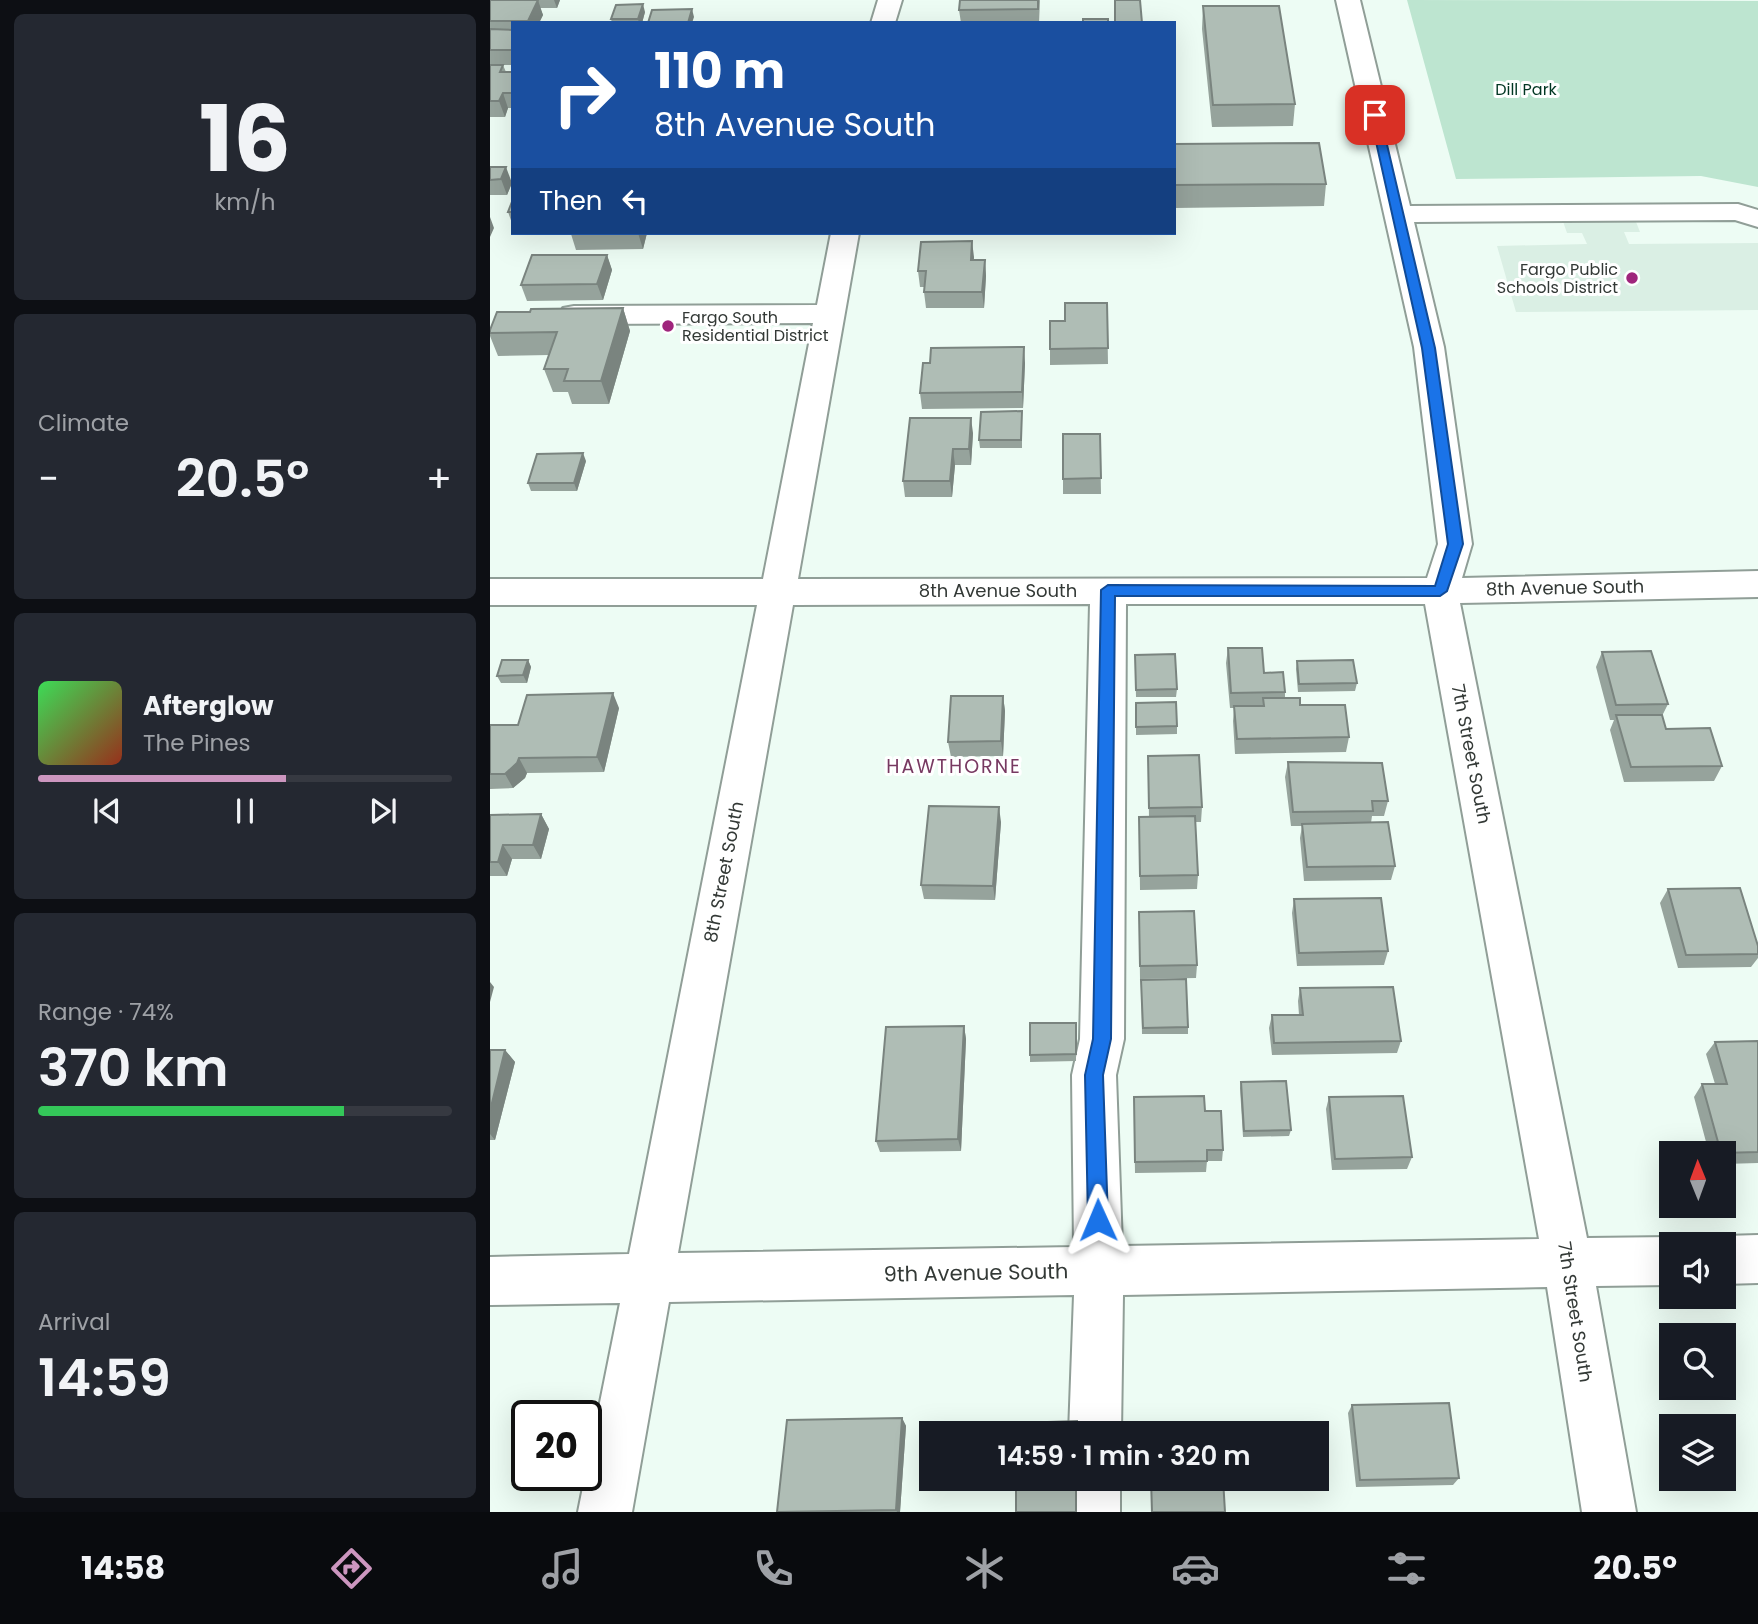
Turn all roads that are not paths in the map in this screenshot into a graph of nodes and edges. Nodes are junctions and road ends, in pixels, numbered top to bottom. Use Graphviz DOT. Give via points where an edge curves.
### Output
graph roads {
  1 [pos="890,0"];
  2 [pos="1348,0"];
  3 [pos="884,21"];
  4 [pos="1398,214"];
  5 [pos="1758,219"];
  6 [pos="845,235"];
  7 [pos="547,314"];
  8 [pos="830,314"];
  9 [pos="1758,584"];
  10 [pos="1108,590"];
  11 [pos="777,591"];
  12 [pos="1440,591"];
  13 [pos="490,592"];
  14 [pos="1758,1259"];
  15 [pos="1736,1260"];
  16 [pos="1659,1261"];
  17 [pos="1568,1263"];
  18 [pos="1099,1271"];
  19 [pos="648,1278"];
  20 [pos="490,1281"];
  21 [pos="1095,1421"];
  22 [pos="1094,1491"];
  23 [pos="604,1512"];
  24 [pos="1093,1512"];
  25 [pos="1609,1512"];
  1 -- 3 [label="street"];
  2 -- 4 [label="street, 7th Street South"];
  4 -- 5 [label="street" via="1738,212"];
  4 -- 12 [label="street, 7th Street South" via="1429,348 1455,544"];
  6 -- 8 [label="street, 8th Street South"];
  7 -- 8 [label="street"];
  8 -- 11 [label="street, 8th Street South"];
  9 -- 12 [label="street, 8th Avenue South"];
  10 -- 11 [label="street, 8th Avenue South"];
  10 -- 12 [label="street, 8th Avenue South"];
  10 -- 18 [label="street" via="1102,1039 1094,1075"];
  11 -- 13 [label="street, 8th Avenue South"];
  11 -- 19 [label="street, 8th Street South"];
  12 -- 17 [label="street, 7th Street South"];
  14 -- 15 [label="street"];
  16 -- 17 [label="street, 9th Avenue South"];
  17 -- 18 [label="street, 9th Avenue South"];
  17 -- 25 [label="street, 7th Street South"];
  18 -- 19 [label="street, 9th Avenue South"];
  18 -- 21 [label="street"];
  19 -- 20 [label="street, 9th Avenue South"];
  19 -- 23 [label="street, 8th Street South"];
  22 -- 24 [label="street"];
}
